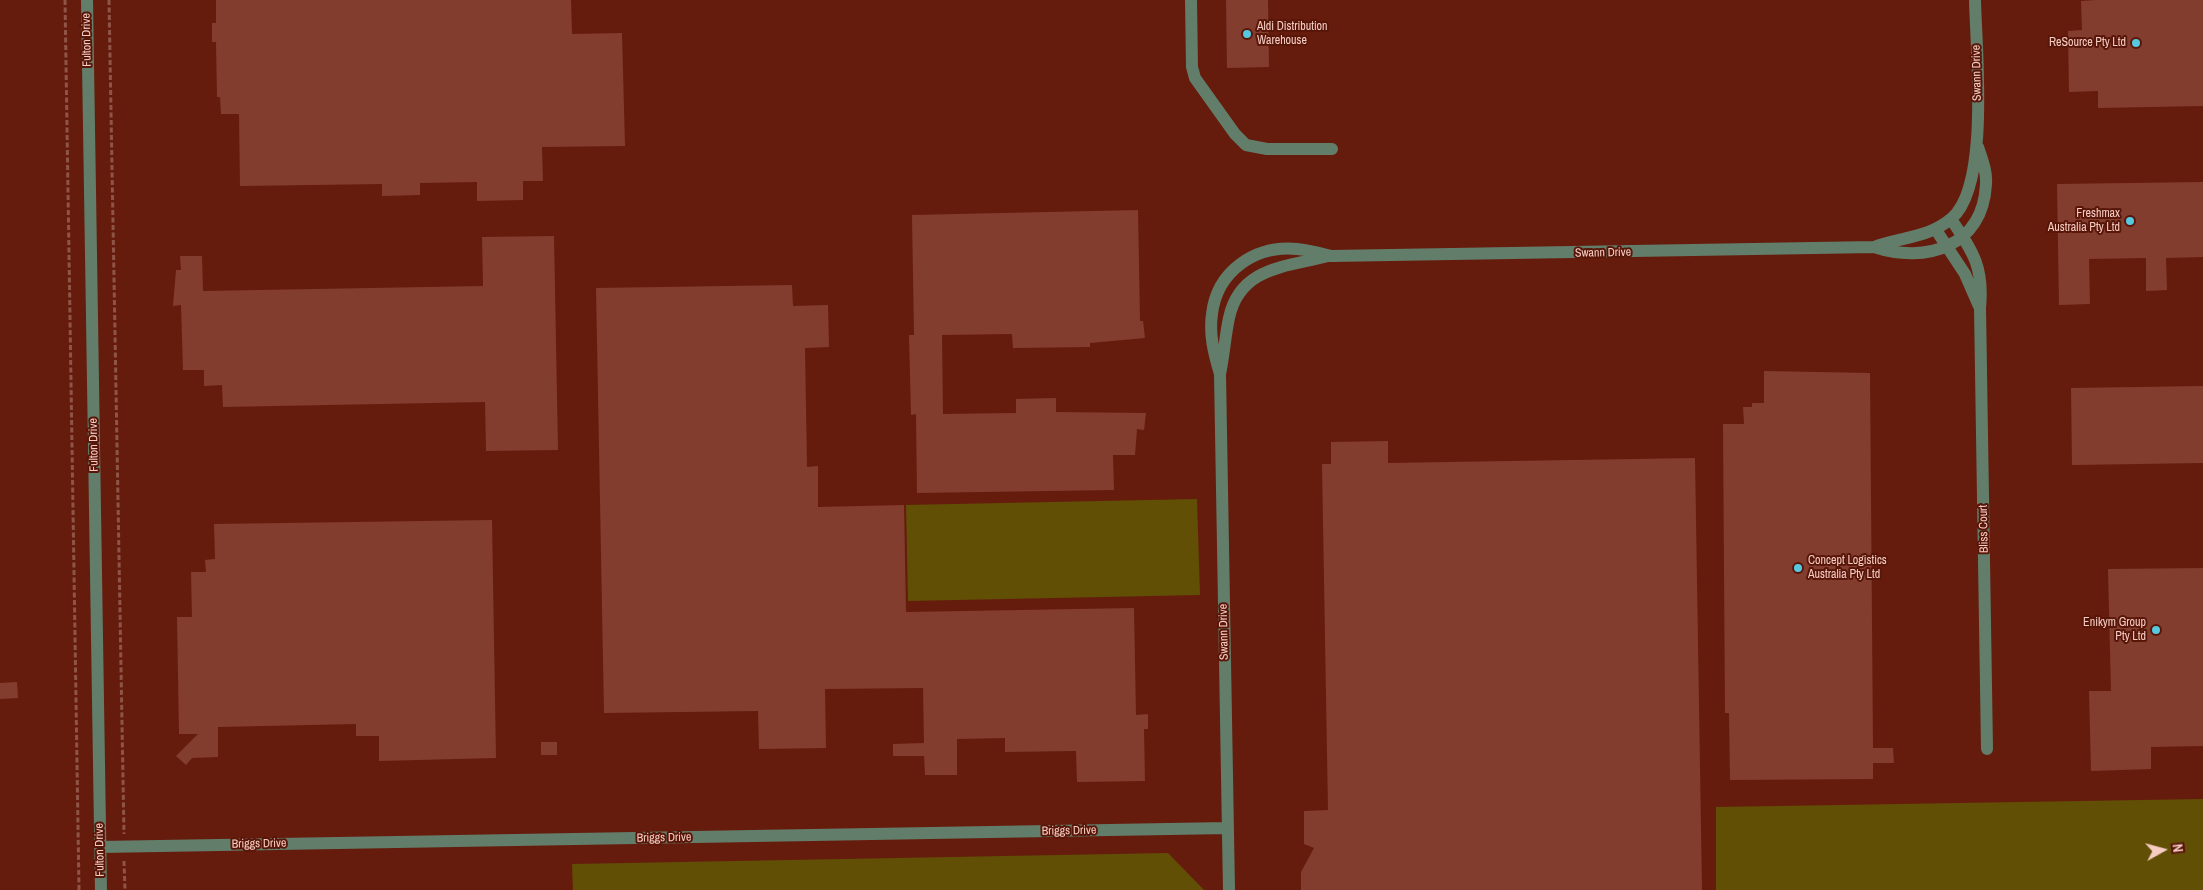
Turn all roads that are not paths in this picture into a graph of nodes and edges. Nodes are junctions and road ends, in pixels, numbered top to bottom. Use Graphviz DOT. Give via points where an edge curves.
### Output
graph roads {
  1 [pos="87,0"];
  2 [pos="1191,0"];
  3 [pos="1975,0"];
  4 [pos="1978,146"];
  5 [pos="1332,149"];
  6 [pos="1951,219"];
  7 [pos="1936,230"];
  8 [pos="1963,237"];
  9 [pos="1947,246"];
  10 [pos="1874,247"];
  11 [pos="1331,256"];
  12 [pos="1980,308"];
  13 [pos="1220,374"];
  14 [pos="1987,749"];
  15 [pos="1228,828"];
  16 [pos="100,847"];
  17 [pos="101,890"];
  18 [pos="1229,890"];
  1 -- 16 [label="street, Fulton Drive"];
  2 -- 5 [label="street" via="1195,78 1241,141 1257,149"];
  3 -- 4 [label="street, Swann Drive"];
  4 -- 6 [label="street, Swann Drive" via="1966,197"];
  4 -- 8 [label="street, Swann Drive" via="1985,171 1984,200 1975,223"];
  6 -- 7 [label="street, Swann Drive"];
  6 -- 8 [label="street, Bliss Court"];
  7 -- 9 [label="street, Bliss Court"];
  7 -- 10 [label="street, Swann Drive"];
  8 -- 9 [label="street, Swann Drive"];
  8 -- 12 [label="street, Bliss Court" via="1982,278"];
  9 -- 10 [label="street, Swann Drive" via="1919,254 1901,254"];
  9 -- 12 [label="street, Bliss Court" via="1965,274"];
  10 -- 11 [label="street, Swann Drive"];
  11 -- 13 [label="street, Swann Drive" via="1267,270 1244,287 1230,312"];
  11 -- 13 [label="street, Swann Drive" via="1297,249 1271,250 1248,258 1232,270 1221,285 1211,315 1211,339"];
  12 -- 14 [label="street, Bliss Court"];
  13 -- 15 [label="street, Swann Drive"];
  15 -- 16 [label="street, Briggs Drive"];
  15 -- 18 [label="street, Swann Drive"];
  16 -- 17 [label="street, Fulton Drive"];
}
